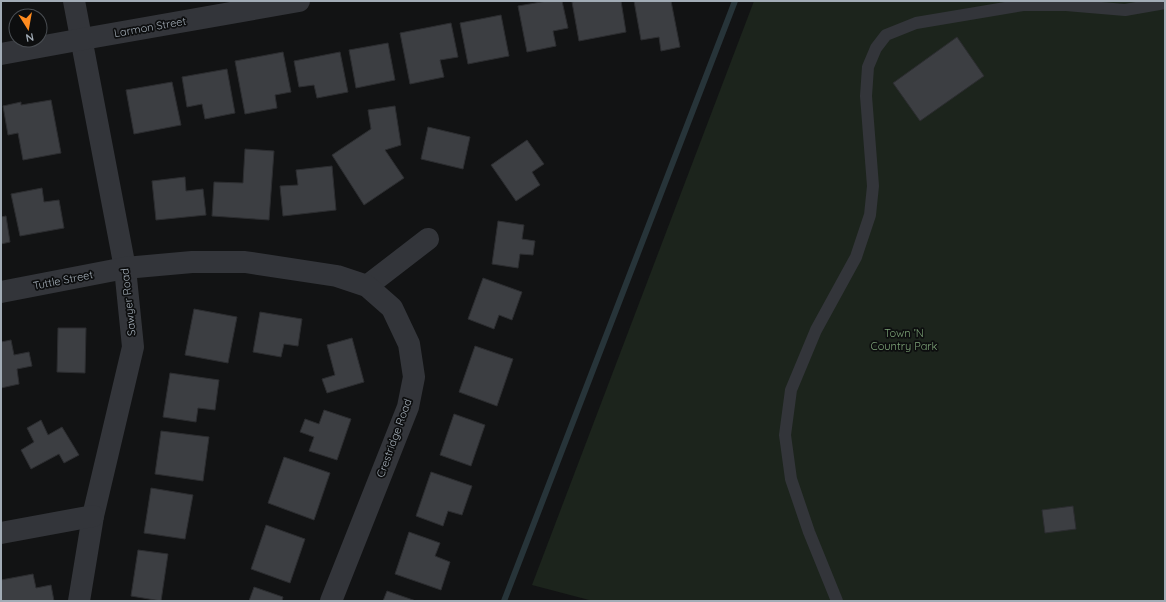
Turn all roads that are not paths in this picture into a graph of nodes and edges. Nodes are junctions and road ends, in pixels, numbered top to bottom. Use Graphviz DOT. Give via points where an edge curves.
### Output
graph roads {
  1 [pos="74,1"];
  2 [pos="299,1"];
  3 [pos="1165,3"];
  4 [pos="82,39"];
  5 [pos="1,54"];
  6 [pos="428,239"];
  7 [pos="125,268"];
  8 [pos="368,286"];
  9 [pos="1,292"];
  10 [pos="93,516"];
  11 [pos="1,533"];
  12 [pos="79,601"];
  13 [pos="331,601"];
  14 [pos="837,601"];
  1 -- 4 [label="street, Sawyer Road"];
  2 -- 4 [label="street, Larmon Street"];
  3 -- 14 [label="lane" via="1125,10 1066,5 1023,5 916,23 886,36 876,48 868,67 866,96 873,186 870,215 856,257 816,330 791,390 785,435 791,479"];
  4 -- 5 [label="street, Larmon Street"];
  4 -- 7 [label="street, Sawyer Road"];
  6 -- 8 [label="street"];
  7 -- 8 [label="street, Crestridge Road" via="192,262 245,262 337,276"];
  7 -- 9 [label="street, Tuttle Street"];
  7 -- 10 [label="street, Sawyer Road" via="133,347"];
  8 -- 13 [label="street, Crestridge Road" via="392,308 409,344 414,377 408,407"];
  10 -- 11 [label="street"];
  10 -- 12 [label="street, Sawyer Road"];
}
